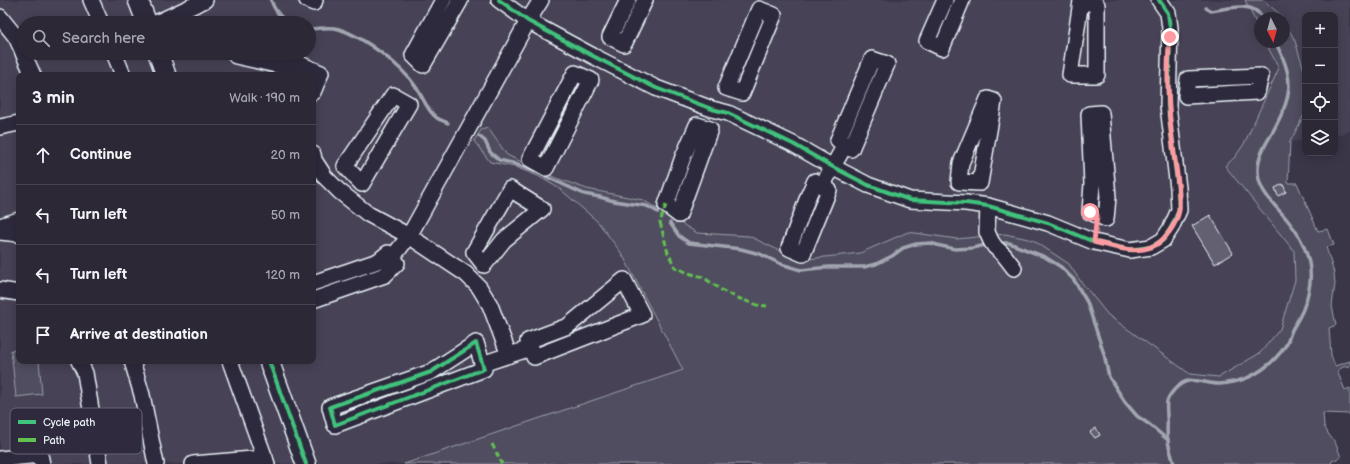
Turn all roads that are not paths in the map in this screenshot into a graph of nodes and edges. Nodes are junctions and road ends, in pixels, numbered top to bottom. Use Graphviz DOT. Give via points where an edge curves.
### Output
graph roads {
  1 [pos="91,0"];
  2 [pos="138,0"];
  3 [pos="205,0"];
  4 [pos="307,0"];
  5 [pos="316,0"];
  6 [pos="443,0"];
  7 [pos="458,0"];
  8 [pos="499,0"];
  9 [pos="541,0"];
  10 [pos="628,0"];
  11 [pos="645,0"];
  12 [pos="945,0"];
  13 [pos="962,0"];
  14 [pos="1159,0"];
  15 [pos="1089,2"];
  16 [pos="98,16"];
  17 [pos="144,16"];
  18 [pos="171,16"];
  19 [pos="0,17"];
  20 [pos="528,21"];
  21 [pos="16,37"];
  22 [pos="616,40"];
  23 [pos="599,59"];
  24 [pos="26,60"];
  25 [pos="117,60"];
  26 [pos="161,60"];
  27 [pos="254,60"];
  28 [pos="293,60"];
  29 [pos="297,60"];
  30 [pos="32,72"];
  31 [pos="122,72"];
  32 [pos="165,72"];
  33 [pos="582,76"];
  34 [pos="316,84"];
  35 [pos="1168,88"];
  36 [pos="1187,88"];
  37 [pos="734,91"];
  38 [pos="712,109"];
  39 [pos="728,113"];
  40 [pos="16,124"];
  41 [pos="0,127"];
  42 [pos="703,127"];
  43 [pos="845,145"];
  44 [pos="316,163"];
  45 [pos="833,167"];
  46 [pos="354,175"];
  47 [pos="969,183"];
  48 [pos="822,186"];
  49 [pos="339,191"];
  50 [pos="966,203"];
  51 [pos="988,206"];
  52 [pos="1097,215"];
  53 [pos="16,221"];
  54 [pos="0,226"];
  55 [pos="0,232"];
  56 [pos="16,234"];
  57 [pos="409,236"];
  58 [pos="1094,242"];
  59 [pos="392,258"];
  60 [pos="479,259"];
  61 [pos="1014,268"];
  62 [pos="466,274"];
  63 [pos="316,282"];
  64 [pos="0,290"];
  65 [pos="16,293"];
  66 [pos="316,299"];
  67 [pos="531,348"];
  68 [pos="509,355"];
  69 [pos="80,364"];
  70 [pos="133,364"];
  71 [pos="231,364"];
  72 [pos="270,364"];
  73 [pos="482,364"];
  74 [pos="91,408"];
  75 [pos="98,454"];
  76 [pos="0,459"];
  77 [pos="266,461"];
  78 [pos="42,464"];
  79 [pos="100,464"];
  80 [pos="156,464"];
  81 [pos="193,464"];
  82 [pos="306,464"];
  1 -- 16 [label="street"];
  2 -- 17 [label="main road"];
  3 -- 18 [label="street"];
  4 -- 5 [label="street" via="314,3"];
  6 -- 7 [label="street" via="413,54 423,64 460,2"];
  8 -- 20 [label="street"];
  9 -- 20 [label="street"];
  10 -- 22 [label="street" via="610,37"];
  11 -- 22 [label="street" via="624,44"];
  12 -- 13 [label="street" via="927,42 942,48"];
  14 -- 35 [label="street" via="1168,13 1169,20"];
  15 -- 15 [label="street" via="1097,5 1097,75 1070,75 1081,1"];
  19 -- 21 [label="street"];
  20 -- 23 [label="street"];
  20 -- 57 [label="street"];
  22 -- 23 [label="street"];
  23 -- 33 [label="street"];
  23 -- 38 [label="street" via="656,88"];
  24 -- 30 [label="street"];
  25 -- 31 [label="street"];
  26 -- 32 [label="main road"];
  27 -- 28 [label="street" via="294,69"];
  29 -- 34 [label="street" via="321,72"];
  33 -- 33 [label="street" via="591,80 546,168 530,159 575,73"];
  35 -- 36 [label="street"];
  35 -- 58 [label="street" via="1179,210 1172,228 1163,240 1151,247 1130,250"];
  37 -- 37 [label="street" via="726,88 758,9 774,15 742,94"];
  37 -- 39 [label="street"];
  38 -- 39 [label="street"];
  38 -- 42 [label="street"];
  39 -- 45 [label="street" via="793,144"];
  40 -- 41 [label="street"];
  42 -- 42 [label="street" via="710,130 679,215 666,205 697,125"];
  43 -- 43 [label="street" via="838,140 872,58 887,64 851,149"];
  43 -- 45 [label="street"];
  44 -- 49 [label="street" via="325,177"];
  45 -- 48 [label="street"];
  45 -- 50 [label="street" via="868,185 910,200"];
  46 -- 46 [label="street" via="362,184 409,104 393,95 345,166"];
  46 -- 49 [label="street"];
  47 -- 47 [label="street" via="959,182 961,163 988,100 994,101 980,184"];
  47 -- 50 [label="street"];
  49 -- 57 [label="street" via="368,214"];
  50 -- 51 [label="street"];
  51 -- 58 [label="street" via="1048,223"];
  51 -- 61 [label="street" via="987,232 995,247"];
  52 -- 52 [label="street" via="1090,212 1092,184 1089,114 1101,113 1108,197 1106,219"];
  52 -- 58 [label="street"];
  53 -- 54 [label="street"];
  55 -- 56 [label="street"];
  57 -- 59 [label="street"];
  57 -- 62 [label="street"];
  59 -- 63 [label="street" via="388,253 378,261"];
  59 -- 66 [label="street" via="397,263 385,275"];
  60 -- 60 [label="street" via="484,265 504,240 542,209 510,189 474,252"];
  60 -- 62 [label="street"];
  62 -- 68 [label="street" via="490,305"];
  64 -- 65 [label="street"];
  67 -- 67 [label="street" via="528,341 568,326 624,280 642,315 534,357"];
  67 -- 68 [label="street"];
  68 -- 73 [label="street"];
  69 -- 74 [label="street" via="85,373"];
  70 -- 80 [label="street"];
  71 -- 77 [label="street"];
  72 -- 82 [label="main road"];
  73 -- 73 [label="street" via="476,343 431,372 330,407 335,425 484,369"];
  75 -- 79 [label="street"];
  76 -- 78 [label="street" via="40,455"];
  77 -- 81 [label="street"];
}
